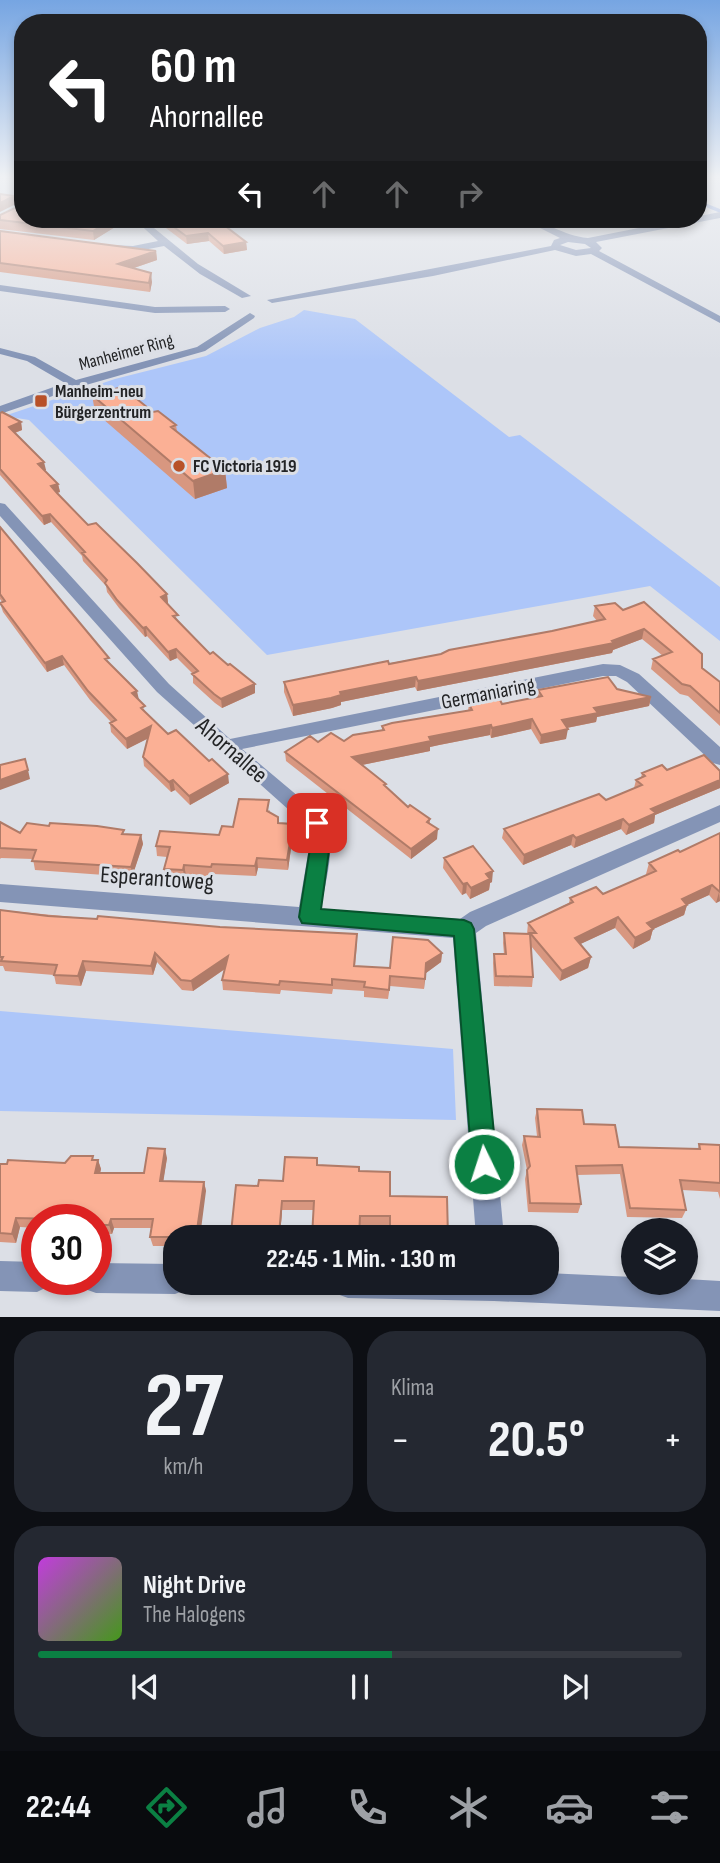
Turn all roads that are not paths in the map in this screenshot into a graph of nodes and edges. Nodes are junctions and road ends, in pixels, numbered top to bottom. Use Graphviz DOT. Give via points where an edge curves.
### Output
graph roads {
  1 [pos="159,237"];
  2 [pos="551,237"];
  3 [pos="621,237"];
  4 [pos="165,243"];
  5 [pos="562,245"];
  6 [pos="590,247"];
  7 [pos="103,248"];
  8 [pos="220,282"];
  9 [pos="0,288"];
  10 [pos="246,296"];
  11 [pos="227,304"];
  12 [pos="271,307"];
  13 [pos="237,315"];
  14 [pos="250,316"];
  15 [pos="720,320"];
  16 [pos="219,338"];
  17 [pos="0,351"];
  18 [pos="75,384"];
  19 [pos="0,410"];
  20 [pos="0,508"];
  21 [pos="226,746"];
  22 [pos="720,758"];
  23 [pos="720,813"];
  24 [pos="0,893"];
  25 [pos="309,917"];
  26 [pos="464,929"];
  27 [pos="489,1225"];
  28 [pos="0,1276"];
  29 [pos="21,1277"];
  30 [pos="112,1278"];
  31 [pos="163,1279"];
  32 [pos="559,1287"];
  33 [pos="720,1296"];
  1 -- 4 [label="street"];
  2 -- 5 [label="street"];
  3 -- 6 [label="street"];
  4 -- 7 [label="street"];
  4 -- 8 [label="street"];
  5 -- 6 [label="street"];
  5 -- 12 [label="street"];
  6 -- 15 [label="street"];
  8 -- 10 [label="street"];
  8 -- 11 [label="street"];
  9 -- 11 [label="street" via="174,312"];
  10 -- 11 [label="street"];
  10 -- 12 [label="street"];
  11 -- 13 [label="street"];
  12 -- 14 [label="street"];
  13 -- 14 [label="street"];
  13 -- 16 [label="street, Manheimer Ring"];
  14 -- 16 [label="street, Manheimer Ring"];
  16 -- 18 [label="street, Manheimer Ring" via="201,349"];
  17 -- 18 [label="street" via="31,359"];
  18 -- 19 [label="street, Manheimer Ring"];
  20 -- 21 [label="street, Ahornallee" via="163,688"];
  21 -- 22 [label="street, Germaniaring" via="603,670 633,678"];
  21 -- 25 [label="street, Ahornallee" via="317,823 321,836"];
  23 -- 26 [label="street"];
  24 -- 25 [label="street, Esperantoweg"];
  25 -- 26 [label="street"];
  26 -- 27 [label="street"];
  28 -- 29 [label="street"];
  30 -- 31 [label="street"];
  32 -- 33 [label="street"];
}
